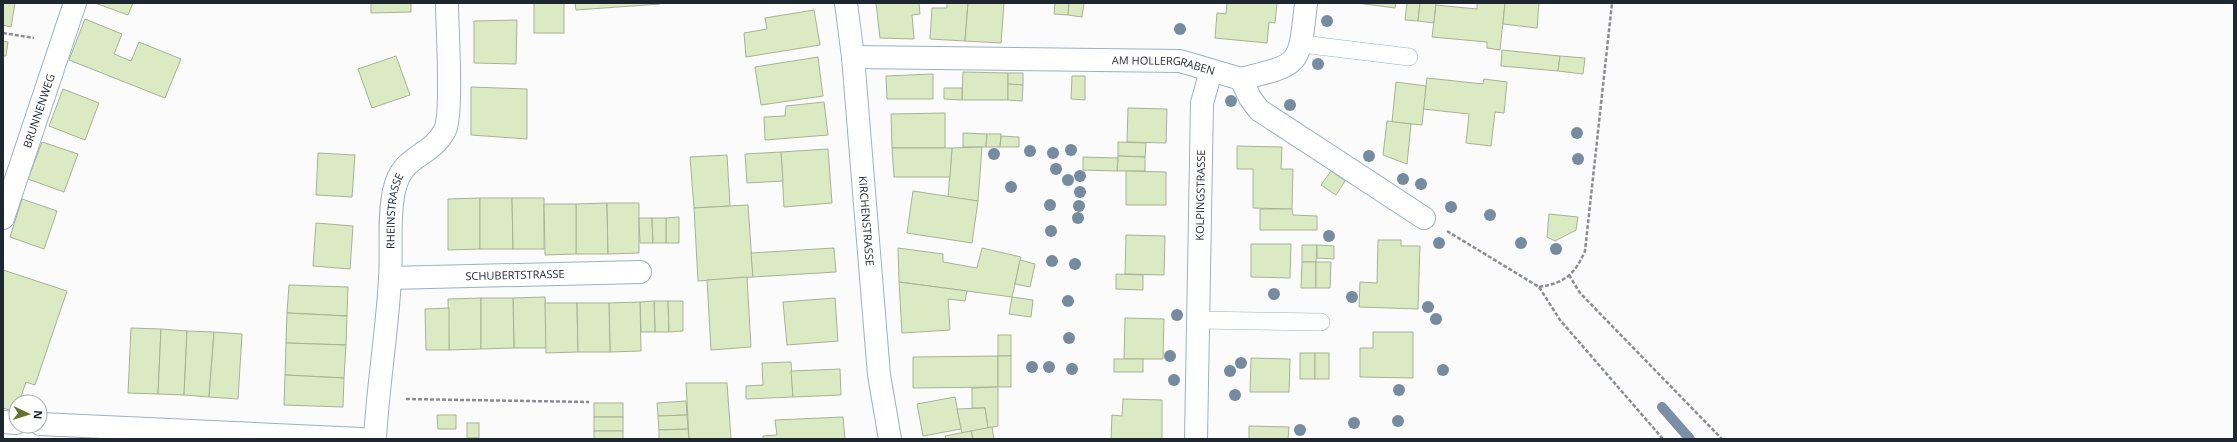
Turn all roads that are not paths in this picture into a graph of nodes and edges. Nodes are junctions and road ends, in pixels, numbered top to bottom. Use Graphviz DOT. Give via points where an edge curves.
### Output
graph roads {
  1 [pos="75,3"];
  2 [pos="447,3"];
  3 [pos="846,3"];
  4 [pos="1306,3"];
  5 [pos="1302,44"];
  6 [pos="853,57"];
  7 [pos="1409,57"];
  8 [pos="1211,71"];
  9 [pos="1241,79"];
  10 [pos="3,218"];
  11 [pos="1424,218"];
  12 [pos="640,272"];
  13 [pos="390,278"];
  14 [pos="1198,320"];
  15 [pos="1321,322"];
  16 [pos="48,424"];
  17 [pos="361,439"];
  18 [pos="375,439"];
  19 [pos="890,439"];
  20 [pos="1196,439"];
  1 -- 10 [label="street, BRUNNENWEG"];
  2 -- 13 [label="street, RHEINSTRASSE" via="446,128 432,146 405,166 396,184"];
  3 -- 6 [label="street, KIRCHENSTRASSE"];
  4 -- 5 [label="street"];
  5 -- 7 [label="lane"];
  5 -- 9 [label="street" via="1298,54 1286,66"];
  6 -- 8 [label="street, AM HOLLERGRABEN" via="1180,61"];
  6 -- 19 [label="street, KIRCHENSTRASSE" via="879,375"];
  8 -- 9 [label="street, AM HOLLERGRABEN"];
  8 -- 14 [label="street, KOLPINGSTRASSE" via="1202,103"];
  9 -- 11 [label="street" via="1247,94 1259,110"];
  12 -- 13 [label="street, SCHUBERTSTRASSE"];
  13 -- 18 [label="street, RHEINSTRASSE"];
  14 -- 15 [label="lane"];
  14 -- 20 [label="street, KOLPINGSTRASSE"];
  16 -- 17 [label="street"];
}
